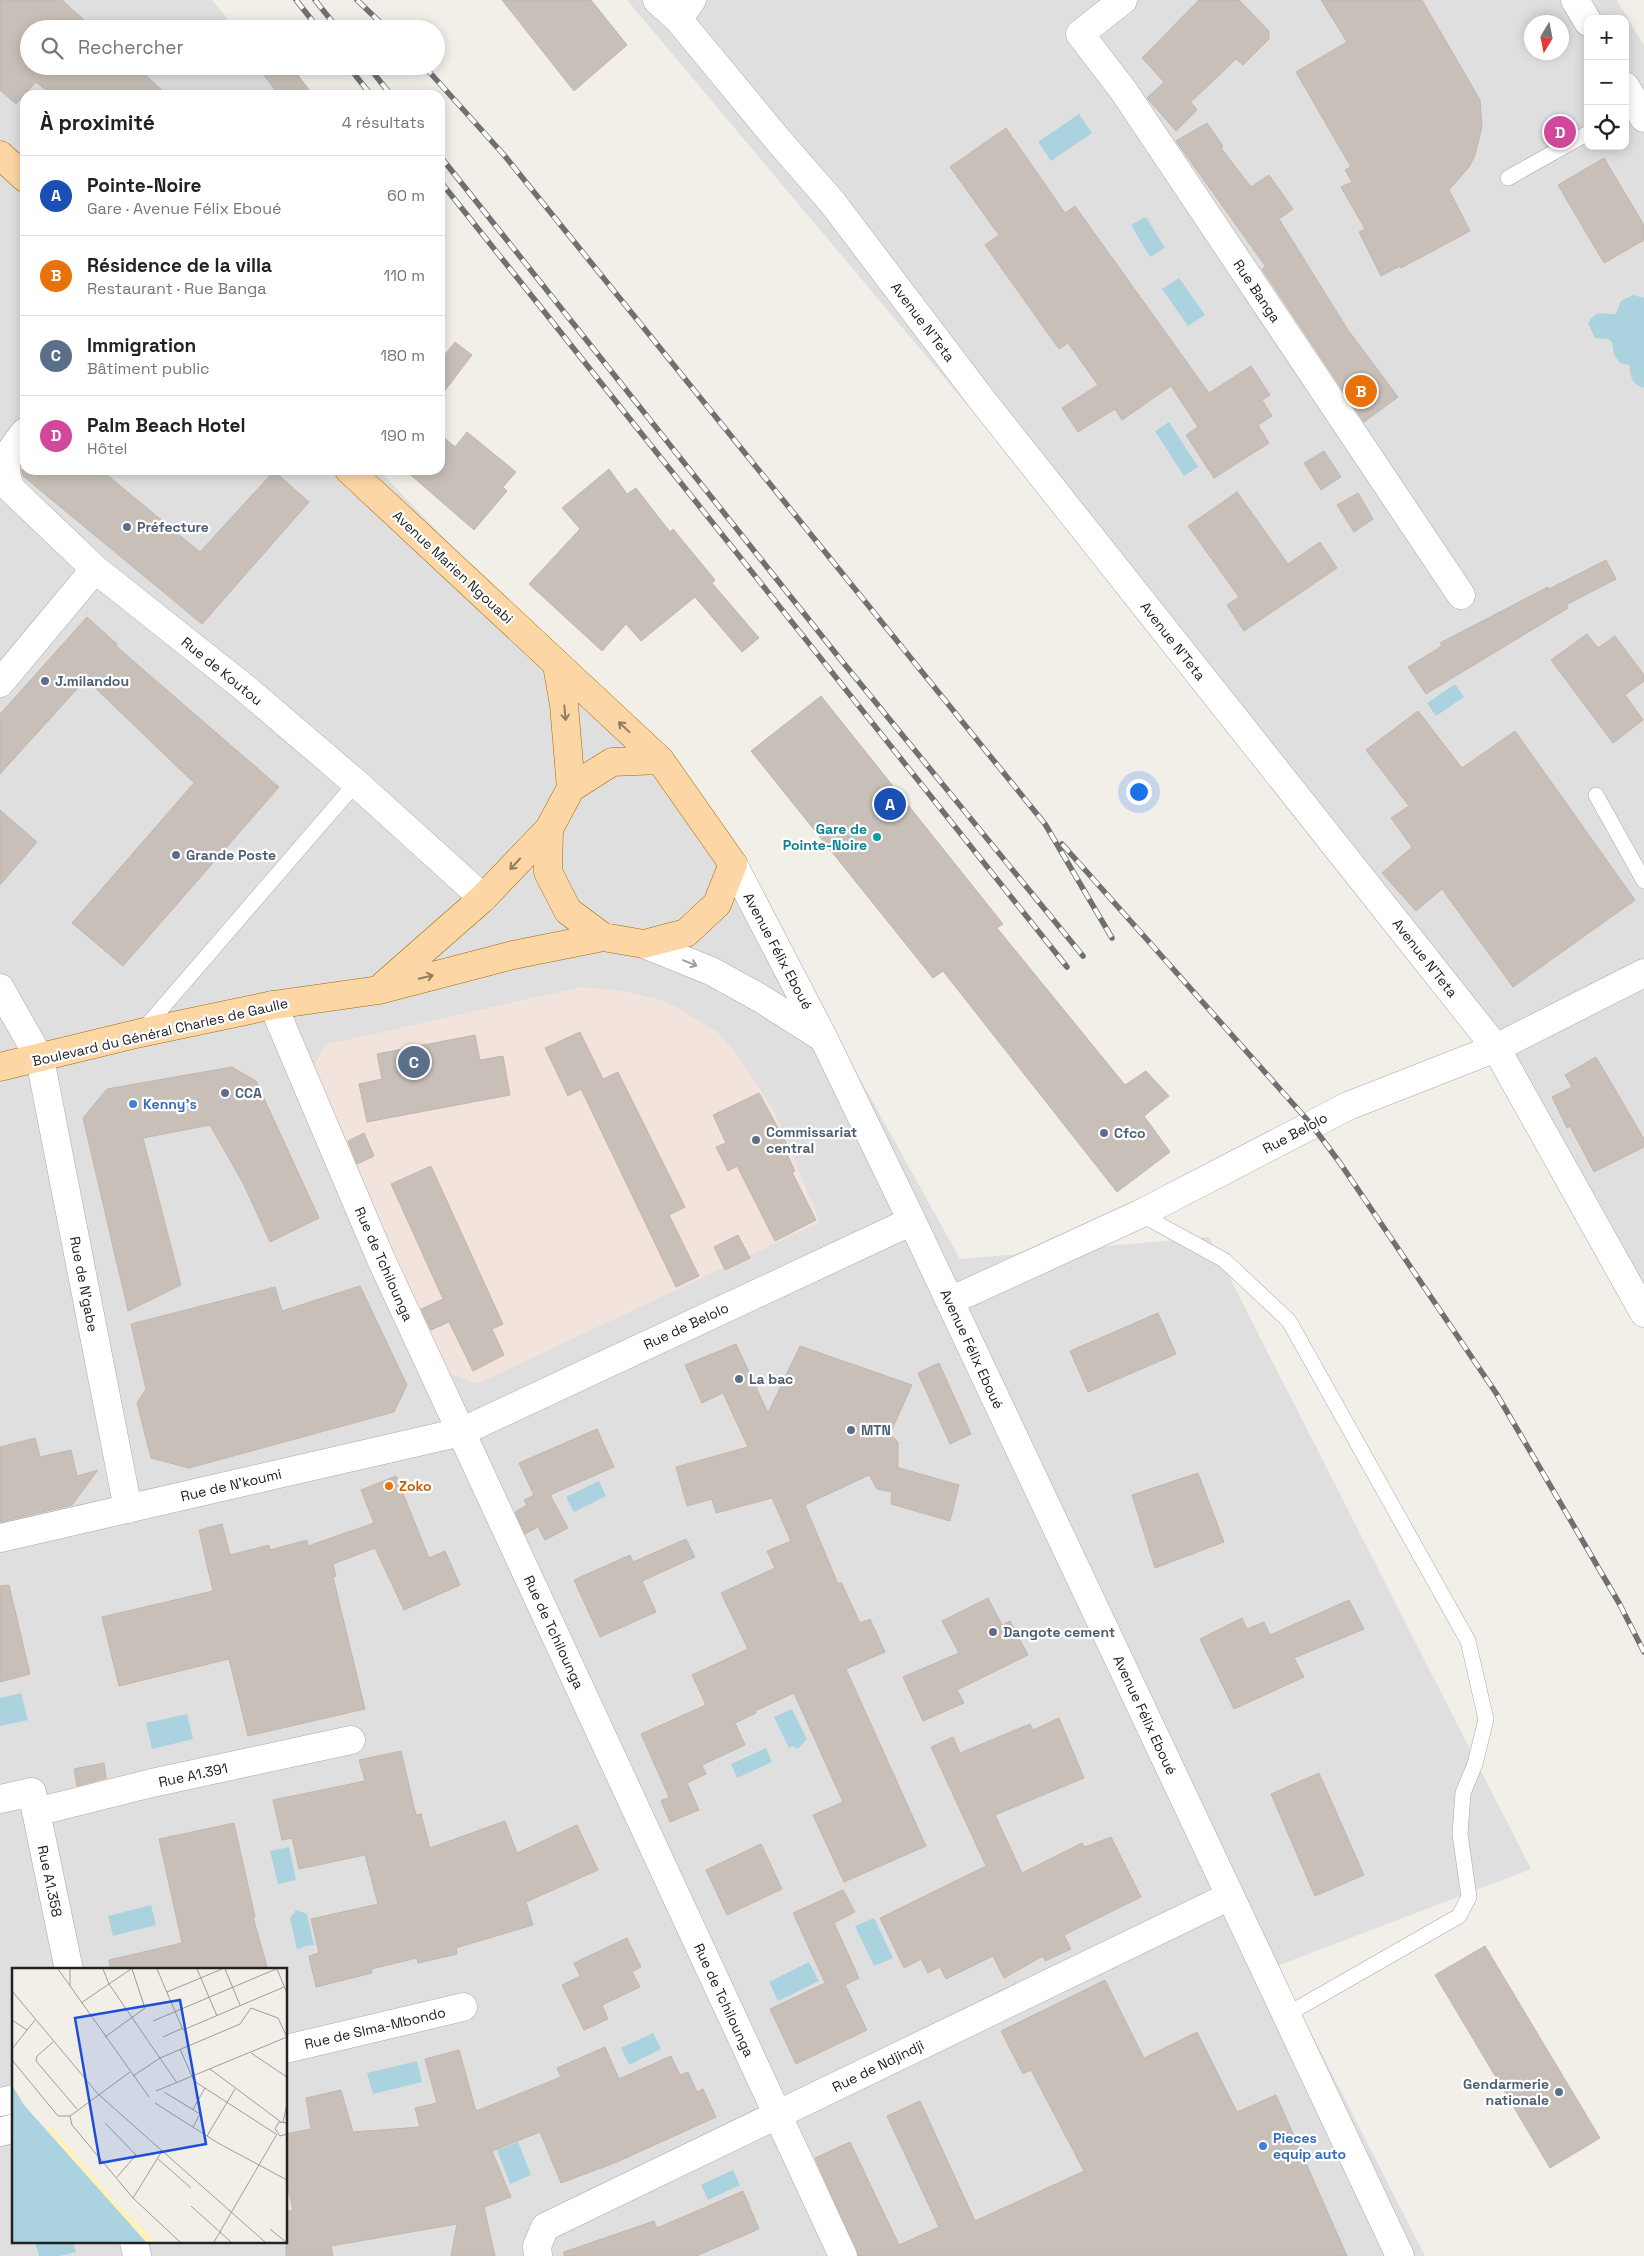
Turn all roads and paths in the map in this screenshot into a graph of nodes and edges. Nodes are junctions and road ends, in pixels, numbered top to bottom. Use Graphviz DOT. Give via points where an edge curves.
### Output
graph roads {
  1 [pos="657,0"];
  2 [pos="1123,0"];
  3 [pos="1575,0"];
  4 [pos="685,9"];
  5 [pos="1584,15"];
  6 [pos="1584,135"];
  7 [pos="0,155"];
  8 [pos="20,173"];
  9 [pos="1508,178"];
  10 [pos="20,438"];
  11 [pos="354,475"];
  12 [pos="95,569"];
  13 [pos="1461,596"];
  14 [pos="557,665"];
  15 [pos="0,683"];
  16 [pos="660,760"];
  17 [pos="356,783"];
  18 [pos="571,788"];
  19 [pos="1596,794"];
  20 [pos="549,829"];
  21 [pos="733,864"];
  22 [pos="1644,881"];
  23 [pos="483,898"];
  24 [pos="603,937"];
  25 [pos="644,944"];
  26 [pos="1644,973"];
  27 [pos="0,988"];
  28 [pos="379,990"];
  29 [pos="273,1005"];
  30 [pos="140,1033"];
  31 [pos="824,1039"];
  32 [pos="1496,1048"];
  33 [pos="40,1058"];
  34 [pos="0,1067"];
  35 [pos="1140,1214"];
  36 [pos="912,1221"];
  37 [pos="950,1301"];
  38 [pos="1644,1313"];
  39 [pos="461,1432"];
  40 [pos="128,1509"];
  41 [pos="0,1538"];
  42 [pos="350,1740"];
  43 [pos="0,1799"];
  44 [pos="34,1802"];
  45 [pos="1230,1896"];
  46 [pos="69,1968"];
  47 [pos="463,2007"];
  48 [pos="1286,2014"];
  49 [pos="288,2049"];
  50 [pos="777,2115"];
  51 [pos="538,2251"];
  52 [pos="842,2256"];
  53 [pos="1400,2256"];
  1 -- 4 [label="street, Avenue N'Teta"];
  2 -- 13 [label="street, Rue Banga" via="1080,34 1123,90"];
  3 -- 5 [label="street"];
  4 -- 32 [label="street, Avenue N'Teta" via="778,140 832,202 982,400"];
  6 -- 9 [label="lane"];
  7 -- 8 [label="main road"];
  10 -- 12 [label="street, Rue de Koutou" via="5,456 2,468 5,481"];
  11 -- 14 [label="main road, Avenue Marien Ngouabi"];
  12 -- 15 [label="street"];
  12 -- 17 [label="street, Rue de Koutou" via="246,689"];
  16 -- 14 [label="main road, Avenue Marien Ngouabi, one-way"];
  14 -- 18 [label="main road, one-way"];
  16 -- 18 [label="main road" via="612,762"];
  16 -- 21 [label="main road, Avenue Marien Ngouabi"];
  17 -- 23 [label="street, Rue de Koutou"];
  17 -- 30 [label="lane"];
  18 -- 20 [label="main road"];
  19 -- 22 [label="lane"];
  20 -- 23 [label="main road, one-way"];
  20 -- 24 [label="main road" via="548,872 568,911"];
  21 -- 25 [label="main road" via="718,904 686,933"];
  21 -- 31 [label="street, Avenue Félix Eboué"];
  23 -- 28 [label="main road"];
  24 -- 25 [label="main road"];
  28 -- 24 [label="main road, Boulevard du Général Charles de Gaulle, one-way" via="513,955"];
  25 -- 31 [label="street, Avenue Félix Eboué, one-way" via="711,971"];
  26 -- 32 [label="street, Rue Belolo"];
  27 -- 33 [label="street, Rue de N'gabe"];
  28 -- 29 [label="main road, Boulevard du Général Charles de Gaulle"];
  29 -- 30 [label="main road, Boulevard du Général Charles de Gaulle"];
  29 -- 39 [label="street, Rue de Tchilounga" via="380,1257"];
  30 -- 33 [label="main road, Boulevard du Général Charles de Gaulle"];
  31 -- 36 [label="street, Avenue Félix Eboué"];
  32 -- 35 [label="street, Rue Belolo" via="1341,1110"];
  32 -- 38 [label="street, Avenue N'Teta"];
  33 -- 34 [label="main road, Boulevard du Général Charles de Gaulle"];
  33 -- 40 [label="street, Rue de N'gabe"];
  35 -- 37 [label="street, Rue Belolo"];
  35 -- 48 [label="lane" via="1224,1260 1289,1322 1468,1641 1486,1719 1475,1764 1463,1793 1460,1834 1469,1897 1459,1916"];
  36 -- 37 [label="street, Avenue Félix Eboué"];
  36 -- 39 [label="street, Rue de Belolo"];
  37 -- 45 [label="street, Avenue Félix Eboué"];
  39 -- 40 [label="street, Rue de N'koumi"];
  39 -- 50 [label="street, Rue de Tchilounga"];
  40 -- 41 [label="street, Rue de N'koumi"];
  42 -- 44 [label="street, Rue A1.391" via="152,1783"];
  43 -- 44 [label="street, Rue A1.391"];
  44 -- 46 [label="street, Rue A1.358"];
  45 -- 48 [label="street, Avenue Félix Eboué"];
  45 -- 50 [label="street, Rue de Ndjindji"];
  47 -- 49 [label="street, Rue de SIma-Mbondo"];
  48 -- 53 [label="street, Avenue Félix Eboué"];
  50 -- 51 [label="street, Rue de Ndjindji" via="545,2227"];
  50 -- 52 [label="street, Rue de Tchilounga"];
}
